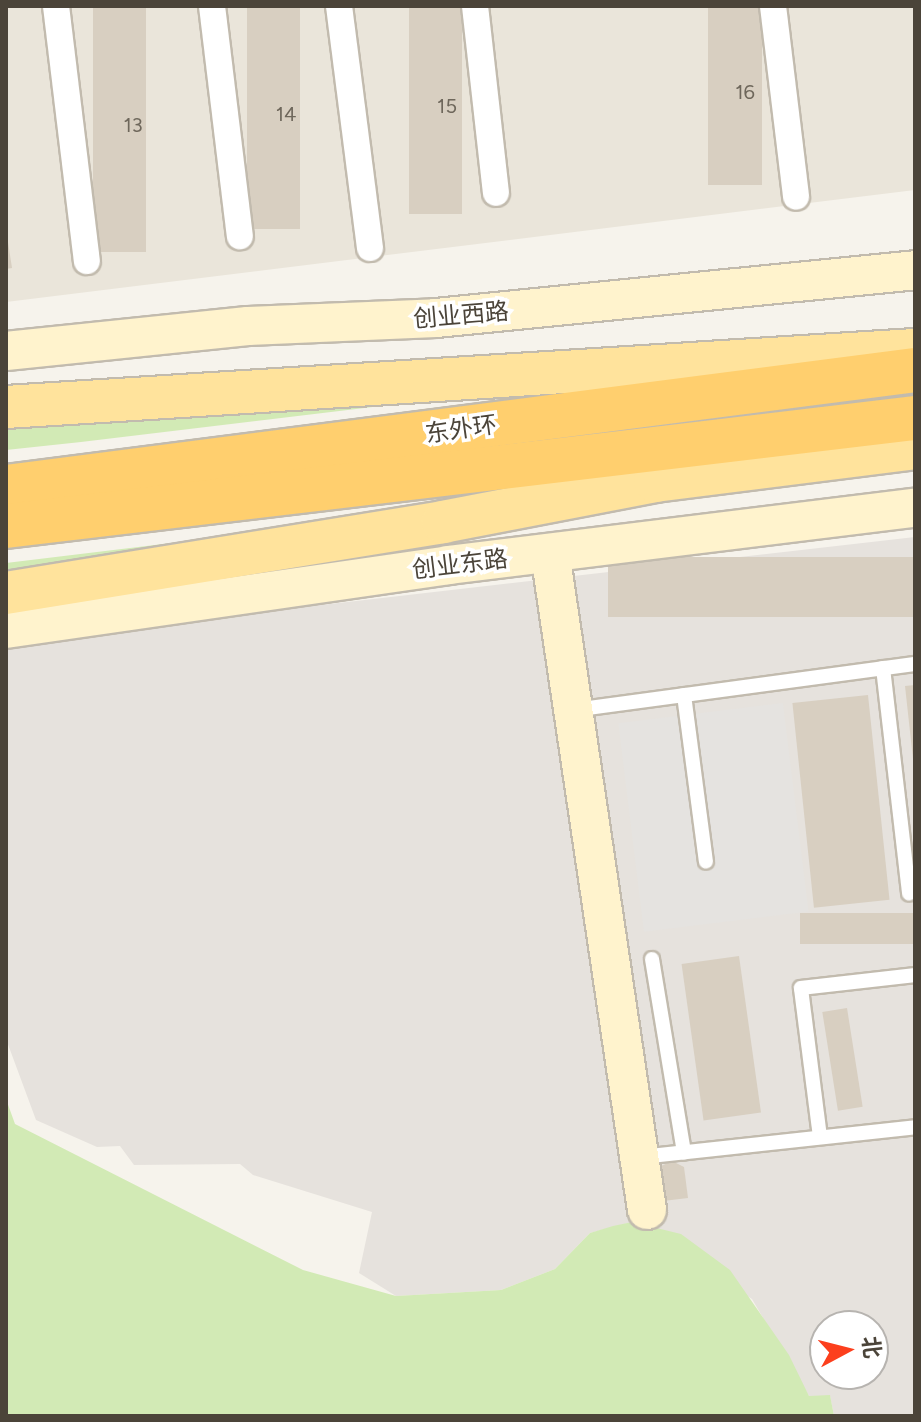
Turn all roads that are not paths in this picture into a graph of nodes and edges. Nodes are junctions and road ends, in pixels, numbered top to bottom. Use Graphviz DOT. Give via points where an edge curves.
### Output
graph roads {
  1 [pos="56,6"];
  2 [pos="212,6"];
  3 [pos="339,6"];
  4 [pos="475,6"];
  5 [pos="773,6"];
  6 [pos="496,193"];
  7 [pos="796,197"];
  8 [pos="240,236"];
  9 [pos="370,248"];
  10 [pos="87,261"];
  11 [pos="915,270"];
  12 [pos="915,350"];
  13 [pos="6,351"];
  14 [pos="915,370"];
  15 [pos="6,407"];
  16 [pos="915,418"];
  17 [pos="915,448"];
  18 [pos="6,487"];
  19 [pos="915,508"];
  20 [pos="6,526"];
  21 [pos="550,553"];
  22 [pos="6,593"];
  23 [pos="6,629"];
  24 [pos="915,664"];
  25 [pos="883,668"];
  26 [pos="684,695"];
  27 [pos="573,710"];
  28 [pos="706,862"];
  29 [pos="909,894"];
  30 [pos="652,959"];
  31 [pos="915,975"];
  32 [pos="915,1127"];
  33 [pos="820,1137"];
  34 [pos="684,1152"];
  35 [pos="639,1157"];
  36 [pos="647,1210"];
  1 -- 10 [label="street"];
  2 -- 8 [label="street"];
  3 -- 9 [label="street"];
  4 -- 6 [label="street"];
  5 -- 7 [label="street"];
  11 -- 13 [label="street, 创业西路" via="436,318 248,326"];
  12 -- 15 [label="main road"];
  14 -- 18 [label="highway, 东外环"];
  16 -- 20 [label="highway, 东外环"];
  17 -- 22 [label="main road" via="655,481 443,522"];
  19 -- 21 [label="street, 创业东路"];
  21 -- 23 [label="street, 创业东路"];
  21 -- 27 [label="street"];
  24 -- 25 [label="lane"];
  25 -- 26 [label="lane"];
  25 -- 29 [label="lane"];
  26 -- 27 [label="lane"];
  26 -- 28 [label="lane"];
  27 -- 35 [label="street"];
  30 -- 34 [label="lane"];
  31 -- 33 [label="lane" via="801,988"];
  32 -- 33 [label="lane"];
  33 -- 34 [label="lane"];
  34 -- 35 [label="lane"];
  35 -- 36 [label="street"];
}
